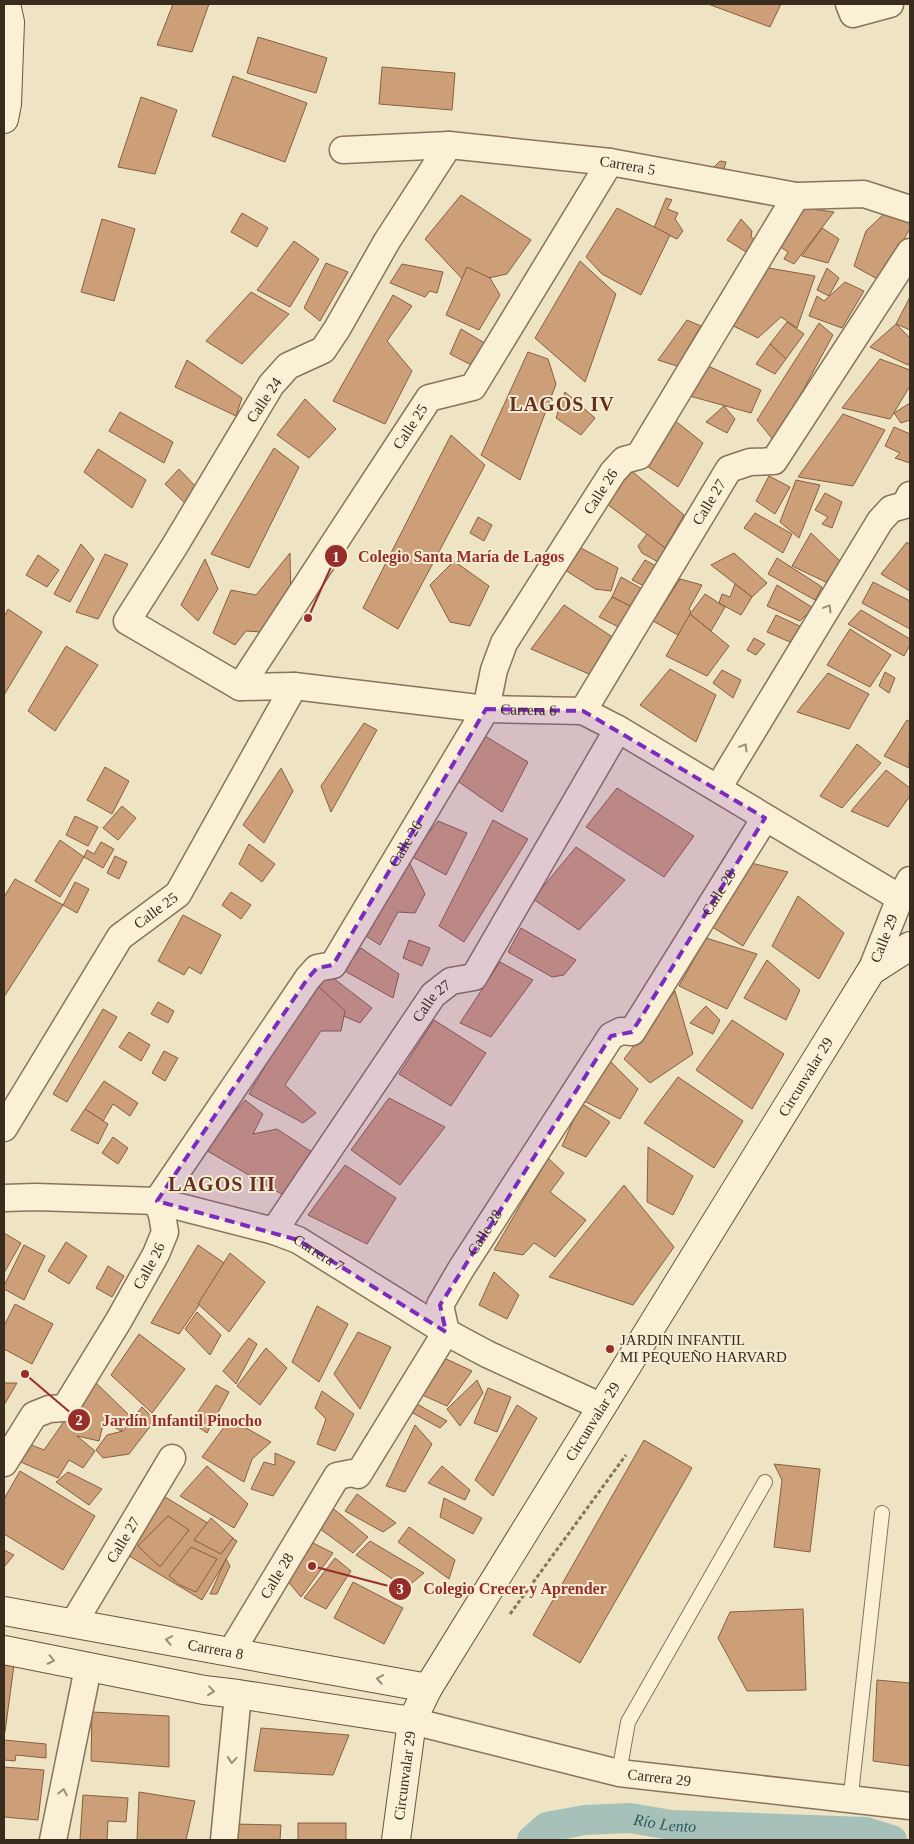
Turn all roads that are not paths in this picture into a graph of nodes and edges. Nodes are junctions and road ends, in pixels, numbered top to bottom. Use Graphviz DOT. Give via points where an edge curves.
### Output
graph roads {
  1 [pos="6,4"];
  2 [pos="849,4"];
  3 [pos="890,4"];
  4 [pos="4,119"];
  5 [pos="449,145"];
  6 [pos="343,150"];
  7 [pos="610,162"];
  8 [pos="796,196"];
  9 [pos="910,209"];
  10 [pos="910,252"];
  11 [pos="910,495"];
  12 [pos="294,686"];
  13 [pos="240,687"];
  14 [pos="486,709"];
  15 [pos="583,711"];
  16 [pos="618,729"];
  17 [pos="718,788"];
  18 [pos="765,818"];
  19 [pos="905,889"];
  20 [pos="910,946"];
  21 [pos="871,971"];
  22 [pos="4,1128"];
  23 [pos="4,1198"];
  24 [pos="157,1202"];
  25 [pos="274,1231"];
  26 [pos="446,1332"];
  27 [pos="602,1407"];
  28 [pos="172,1458"];
  29 [pos="4,1462"];
  30 [pos="765,1482"];
  31 [pos="882,1513"];
  32 [pos="4,1611"];
  33 [pos="73,1624"];
  34 [pos="4,1650"];
  35 [pos="231,1652"];
  36 [pos="88,1668"];
  37 [pos="428,1688"];
  38 [pos="238,1694"];
  39 [pos="412,1721"];
  40 [pos="619,1773"];
  41 [pos="851,1800"];
  42 [pos="910,1806"];
  43 [pos="53,1840"];
  44 [pos="224,1840"];
  45 [pos="396,1840"];
  1 -- 4 [label="street" via="10,22"];
  2 -- 3 [label="street" via="852,14"];
  5 -- 6 [label="street, Carrera 5"];
  5 -- 7 [label="street, Carrera 5"];
  5 -- 13 [label="street, Calle 24" via="387,241 323,350 288,366 272,385 128,621"];
  7 -- 8 [label="street, Carrera 5"];
  7 -- 13 [label="street, Calle 25" via="473,387 429,398"];
  8 -- 9 [label="street, Carrera 5" via="864,194"];
  8 -- 14 [label="street, Calle 26" via="639,456 624,460 613,472 504,643 494,670"];
  10 -- 15 [label="street, Calle 27" via="774,461 750,462 729,469"];
  17 -- 11 [label="street, one-way" via="880,521 891,509 904,505"];
  12 -- 13 [label="street, Carrera 6"];
  12 -- 14 [label="street, Carrera 6"];
  12 -- 22 [label="street, Calle 25" via="178,894 120,937"];
  14 -- 15 [label="street, Carrera 6"];
  14 -- 24 [label="street, Calle 26" via="333,965 317,968 308,978"];
  15 -- 16 [label="street, Carrera 6"];
  16 -- 17 [label="street, Carrera 6"];
  16 -- 25 [label="street, Calle 27" via="474,977 451,981 433,995"];
  17 -- 18 [label="street, Carrera 6"];
  18 -- 19 [label="street, Carrera 6"];
  18 -- 26 [label="street, Calle 28" via="632,1032 621,1031 611,1036 460,1270 440,1304"];
  19 -- 21 [label="street, Calle 29"];
  20 -- 21 [label="street"];
  21 -- 27 [label="street, Circunvalar 29"];
  23 -- 24 [label="street, Carrera 7"];
  24 -- 25 [label="street, Carrera 7"];
  24 -- 29 [label="street, Calle 26" via="165,1232 119,1320 66,1408 49,1409 34,1415"];
  25 -- 26 [label="street, Carrera 7" via="298,1240"];
  26 -- 27 [label="street, Carrera 7"];
  26 -- 35 [label="street, Calle 28" via="358,1475 337,1476"];
  27 -- 37 [label="street, Circunvalar 29"];
  28 -- 33 [label="street, Calle 27"];
  30 -- 40 [label="lane" via="628,1722"];
  31 -- 41 [label="lane"];
  32 -- 33 [label="street, Carrera 8"];
  35 -- 33 [label="street, Carrera 8, one-way"];
  34 -- 36 [label="street, one-way"];
  37 -- 35 [label="street, Carrera 8, one-way"];
  36 -- 38 [label="street, one-way"];
  43 -- 36 [label="street, one-way"];
  37 -- 39 [label="street, Circunvalar 29"];
  38 -- 39 [label="street"];
  38 -- 44 [label="street, one-way"];
  39 -- 40 [label="street, Carrera 29"];
  39 -- 45 [label="street, Circunvalar 29"];
  40 -- 41 [label="street, Carrera 29"];
  41 -- 42 [label="street, Carrera 29"];
}
